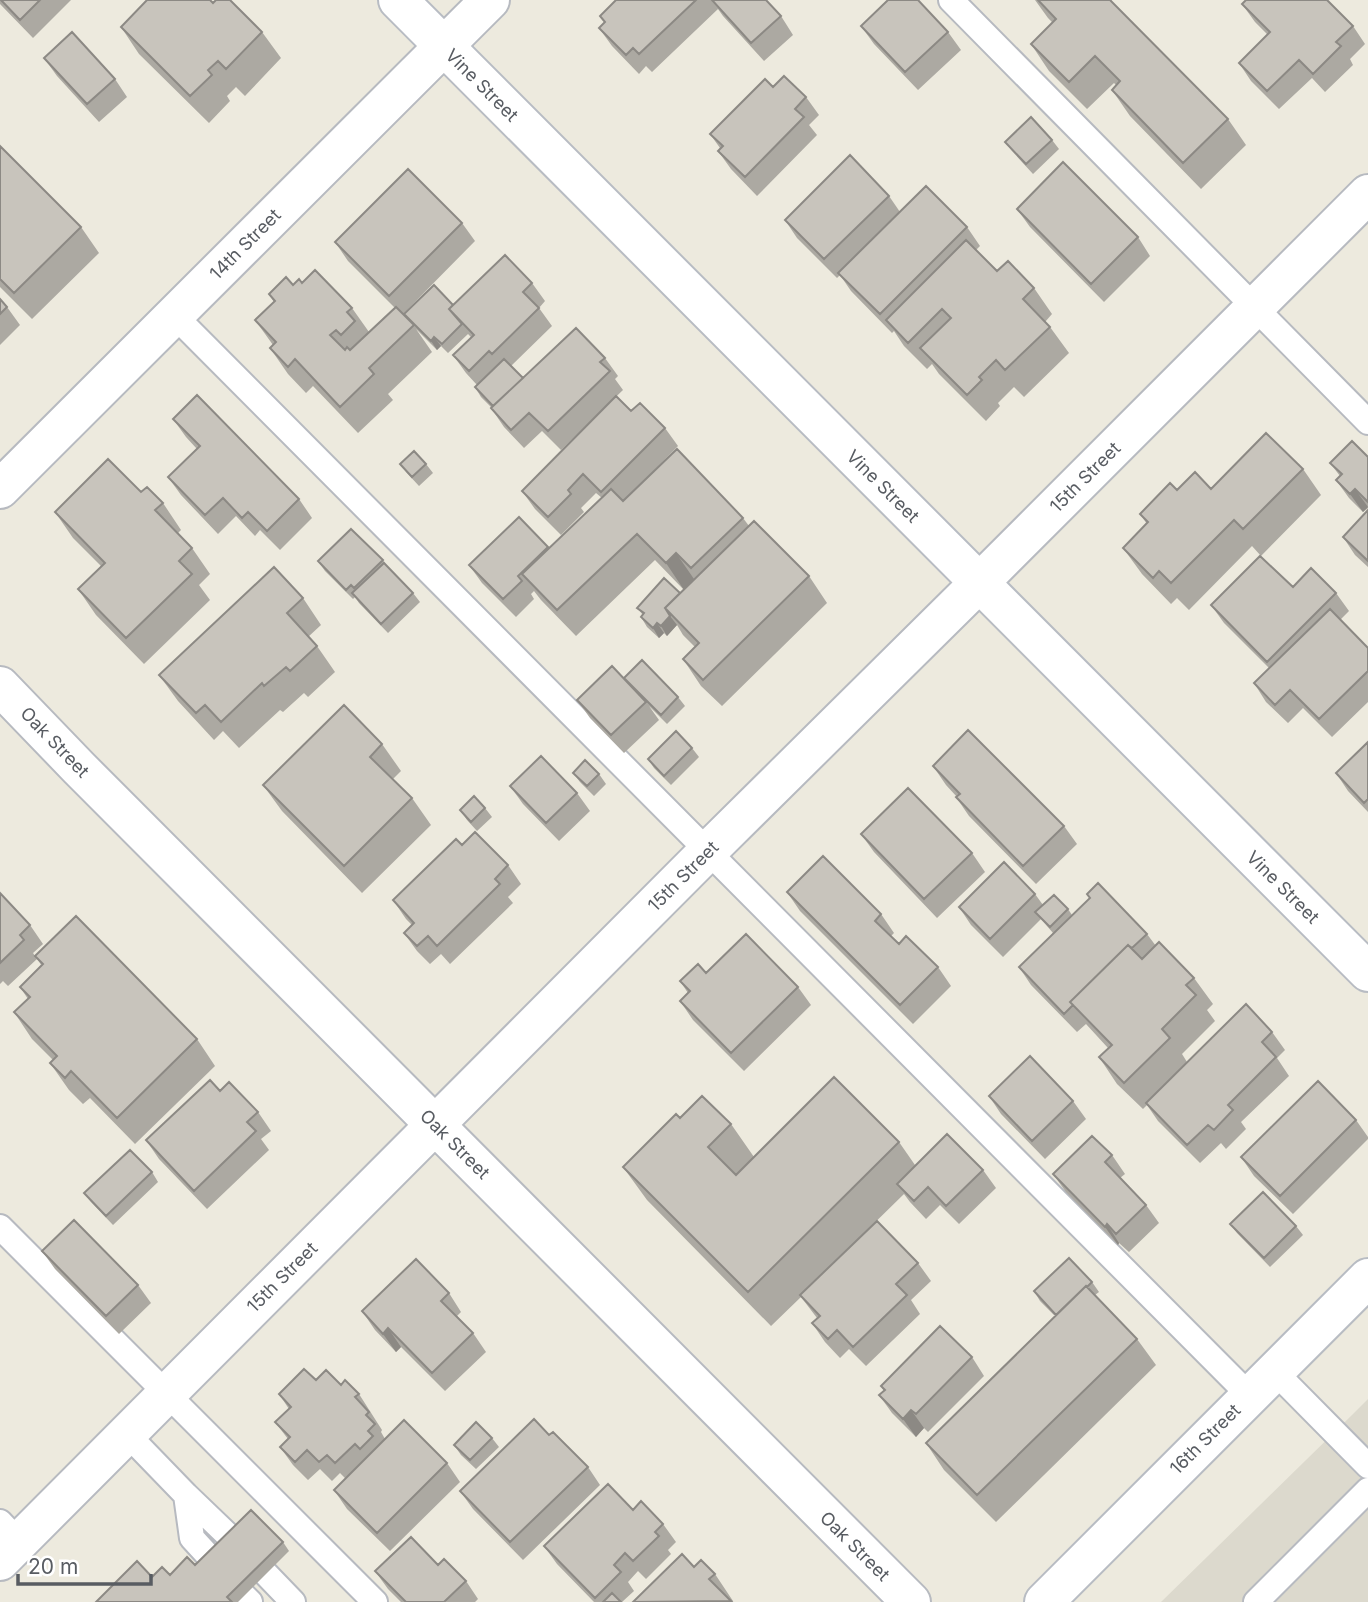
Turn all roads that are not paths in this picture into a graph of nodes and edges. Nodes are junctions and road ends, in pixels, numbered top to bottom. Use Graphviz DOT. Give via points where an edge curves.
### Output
graph roads {
  1 [pos="398,0"];
  2 [pos="490,0"];
  3 [pos="951,0"];
  4 [pos="444,46"];
  5 [pos="1368,194"];
  6 [pos="1254,308"];
  7 [pos="174,315"];
  8 [pos="1368,422"];
  9 [pos="0,489"];
  10 [pos="980,582"];
  11 [pos="0,686"];
  12 [pos="707,852"];
  13 [pos="1368,972"];
  14 [pos="435,1124"];
  15 [pos="0,1227"];
  16 [pos="1368,1278"];
  17 [pos="1261,1383"];
  18 [pos="165,1394"];
  19 [pos="126,1433"];
  20 [pos="1368,1466"];
  21 [pos="1368,1490"];
  22 [pos="187,1495"];
  23 [pos="6,1542"];
  24 [pos="235,1542"];
  25 [pos="214,1562"];
  26 [pos="266,1574"];
  27 [pos="293,1602"];
  28 [pos="375,1602"];
  29 [pos="911,1602"];
  30 [pos="1044,1602"];
  31 [pos="1256,1602"];
  1 -- 4 [label="street, Vine Street"];
  2 -- 4 [label="street, 14th Street"];
  3 -- 6 [label="lane"];
  4 -- 7 [label="street, 14th Street"];
  4 -- 10 [label="street, Vine Street"];
  5 -- 6 [label="street, 15th Street"];
  6 -- 8 [label="lane"];
  6 -- 10 [label="street, 15th Street"];
  7 -- 9 [label="street, 14th Street"];
  7 -- 12 [label="lane"];
  10 -- 12 [label="street, 15th Street"];
  10 -- 13 [label="street, Vine Street"];
  11 -- 14 [label="street, Oak Street"];
  12 -- 14 [label="street, 15th Street"];
  12 -- 17 [label="lane"];
  14 -- 18 [label="street, 15th Street"];
  14 -- 29 [label="street, Oak Street"];
  15 -- 18 [label="lane"];
  16 -- 17 [label="street, 16th Street"];
  17 -- 20 [label="lane"];
  17 -- 30 [label="street, 16th Street"];
  18 -- 19 [label="street, 15th Street"];
  18 -- 28 [label="lane"];
  19 -- 22 [label="lane"];
  19 -- 23 [label="street, 15th Street"];
  21 -- 31 [label="lane"];
  22 -- 24 [label="lane"];
  22 -- 25 [label="lane" via="192,1538"];
  26 -- 27 [label="lane"];
}
